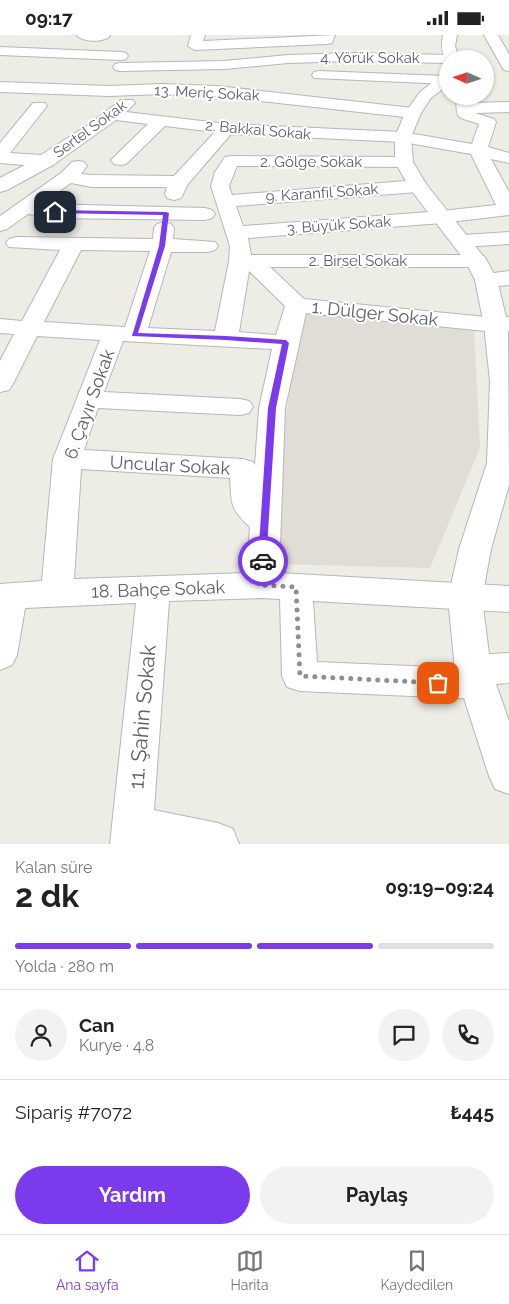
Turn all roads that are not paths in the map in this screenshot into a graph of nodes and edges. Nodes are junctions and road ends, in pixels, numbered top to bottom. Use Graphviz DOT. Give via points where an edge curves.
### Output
graph roads {
  1 [pos="83,35"];
  2 [pos="193,35"];
  3 [pos="198,35"];
  4 [pos="216,35"];
  5 [pos="328,35"];
  6 [pos="450,35"];
  7 [pos="491,35"];
  8 [pos="103,36"];
  9 [pos="2,43"];
  10 [pos="137,49"];
  11 [pos="119,54"];
  12 [pos="288,59"];
  13 [pos="91,65"];
  14 [pos="224,65"];
  15 [pos="176,66"];
  16 [pos="494,68"];
  17 [pos="509,68"];
  18 [pos="286,75"];
  19 [pos="319,75"];
  20 [pos="0,87"];
  21 [pos="72,88"];
  22 [pos="162,89"];
  23 [pos="110,91"];
  24 [pos="219,91"];
  25 [pos="138,93"];
  26 [pos="509,93"];
  27 [pos="494,94"];
  28 [pos="264,96"];
  29 [pos="437,99"];
  30 [pos="176,101"];
  31 [pos="312,101"];
  32 [pos="39,106"];
  33 [pos="360,106"];
  34 [pos="509,107"];
  35 [pos="113,115"];
  36 [pos="162,121"];
  37 [pos="182,123"];
  38 [pos="229,129"];
  39 [pos="284,133"];
  40 [pos="338,135"];
  41 [pos="478,150"];
  42 [pos="0,156"];
  43 [pos="509,158"];
  44 [pos="120,160"];
  45 [pos="45,161"];
  46 [pos="73,171"];
  47 [pos="0,186"];
  48 [pos="418,186"];
  49 [pos="173,197"];
  50 [pos="225,201"];
  51 [pos="25,208"];
  52 [pos="55,212"];
  53 [pos="205,214"];
  54 [pos="442,217"];
  55 [pos="0,225"];
  56 [pos="235,233"];
  57 [pos="509,237"];
  58 [pos="74,244"];
  59 [pos="162,246"];
  60 [pos="208,246"];
  61 [pos="8,248"];
  62 [pos="245,261"];
  63 [pos="484,265"];
  64 [pos="297,305"];
  65 [pos="503,325"];
  66 [pos="0,326"];
  67 [pos="30,329"];
  68 [pos="124,335"];
  69 [pos="226,338"];
  70 [pos="286,343"];
  71 [pos="506,380"];
  72 [pos="0,384"];
  73 [pos="88,399"];
  74 [pos="240,407"];
  75 [pos="506,411"];
  76 [pos="67,459"];
  77 [pos="505,463"];
  78 [pos="264,522"];
  79 [pos="262,585"];
  80 [pos="296,587"];
  81 [pos="154,589"];
  82 [pos="57,593"];
  83 [pos="5,597"];
  84 [pos="465,598"];
  85 [pos="509,599"];
  86 [pos="0,655"];
  87 [pos="509,668"];
  88 [pos="475,677"];
  89 [pos="509,776"];
  90 [pos="131,835"];
  91 [pos="218,844"];
  1 -- 8 [label="street"];
  2 -- 3 [label="street"];
  3 -- 4 [label="street"];
  3 -- 5 [label="street" via="195,45 327,40"];
  6 -- 29 [label="street"];
  7 -- 17 [label="street"];
  9 -- 13 [label="street"];
  10 -- 11 [label="street"];
  11 -- 13 [label="street"];
  11 -- 15 [label="street, 4. Yörük Sokak"];
  11 -- 23 [label="street"];
  12 -- 14 [label="street, 4. Yörük Sokak"];
  12 -- 18 [label="street"];
  12 -- 29 [label="street, 4. Yörük Sokak" via="342,57 343,67"];
  13 -- 21 [label="street"];
  14 -- 15 [label="street, 4. Yörük Sokak"];
  14 -- 24 [label="street"];
  15 -- 22 [label="street"];
  16 -- 17 [label="street"];
  19 -- 29 [label="street"];
  20 -- 21 [label="street, 13. Meriç Sokak"];
  21 -- 23 [label="street, 13. Meriç Sokak"];
  22 -- 24 [label="street, 13. Meriç Sokak"];
  22 -- 25 [label="street, 13. Meriç Sokak"];
  23 -- 25 [label="street, 13. Meriç Sokak"];
  24 -- 28 [label="street, 13. Meriç Sokak"];
  24 -- 37 [label="street"];
  25 -- 30 [label="street, Sertel Sokak"];
  25 -- 35 [label="street, Sertel Sokak"];
  26 -- 27 [label="street"];
  28 -- 31 [label="street, 13. Meriç Sokak"];
  28 -- 38 [label="street"];
  29 -- 33 [label="street, 13. Meriç Sokak"];
  29 -- 34 [label="street"];
  29 -- 40 [label="street, 2. Bakkal Sokak"];
  29 -- 41 [label="street"];
  29 -- 41 [label="street" via="465,115 488,122"];
  29 -- 48 [label="street"];
  29 -- 50 [label="street, 2. Gölge Sokak" via="232,161 220,186"];
  31 -- 33 [label="street, 13. Meriç Sokak"];
  31 -- 39 [label="street"];
  32 -- 42 [label="street"];
  33 -- 40 [label="street"];
  35 -- 36 [label="street, 2. Bakkal Sokak"];
  35 -- 45 [label="street, Sertel Sokak"];
  36 -- 37 [label="street, 2. Bakkal Sokak"];
  36 -- 44 [label="street"];
  37 -- 38 [label="street, 2. Bakkal Sokak"];
  38 -- 39 [label="street, 2. Bakkal Sokak"];
  38 -- 49 [label="street"];
  39 -- 40 [label="street, 2. Bakkal Sokak"];
  41 -- 43 [label="street"];
  41 -- 54 [label="street, 3. Büyük Sokak" via="508,209"];
  42 -- 45 [label="street"];
  45 -- 46 [label="street"];
  45 -- 47 [label="street, Sertel Sokak"];
  46 -- 49 [label="street" via="92,181"];
  46 -- 51 [label="street"];
  48 -- 50 [label="street, 9. Karanfil Sokak"];
  48 -- 54 [label="street"];
  49 -- 52 [label="street"];
  49 -- 53 [label="street"];
  49 -- 59 [label="street, 6. Çayır Sokak"];
  50 -- 56 [label="street"];
  51 -- 52 [label="street"];
  51 -- 55 [label="street"];
  52 -- 61 [label="street"];
  54 -- 56 [label="street, 3. Büyük Sokak"];
  54 -- 63 [label="street"];
  56 -- 62 [label="street"];
  57 -- 63 [label="street, 2. Birsel Sokak"];
  58 -- 59 [label="street"];
  58 -- 61 [label="street"];
  58 -- 67 [label="street"];
  59 -- 60 [label="street"];
  59 -- 68 [label="street, 6. Çayır Sokak"];
  62 -- 63 [label="street, 2. Birsel Sokak"];
  62 -- 64 [label="street" via="286,291"];
  62 -- 69 [label="street"];
  63 -- 65 [label="street"];
  64 -- 65 [label="street, 1. Dülger Sokak"];
  64 -- 70 [label="street, 1. Dülger Sokak"];
  65 -- 71 [label="street"];
  66 -- 67 [label="street"];
  67 -- 68 [label="street"];
  67 -- 72 [label="street"];
  68 -- 69 [label="street"];
  68 -- 73 [label="street, 6. Çayır Sokak"];
  69 -- 70 [label="street"];
  70 -- 78 [label="street, 1. Dülger Sokak" via="272,408"];
  71 -- 75 [label="street"];
  73 -- 74 [label="street"];
  73 -- 76 [label="street, 6. Çayır Sokak"];
  75 -- 77 [label="street"];
  76 -- 78 [label="street, Uncular Sokak" via="242,469 247,507"];
  76 -- 82 [label="street, 6. Çayır Sokak"];
  77 -- 84 [label="street" via="475,549"];
  78 -- 79 [label="street, 1. Dülger Sokak"];
  79 -- 80 [label="street, 18. Bahçe Sokak"];
  79 -- 81 [label="street, 18. Bahçe Sokak"];
  80 -- 84 [label="street, 18. Bahçe Sokak"];
  80 -- 88 [label="street" via="300,676"];
  81 -- 82 [label="street, 18. Bahçe Sokak"];
  81 -- 90 [label="street, 11. Şahin Sokak"];
  82 -- 83 [label="street, 18. Bahçe Sokak"];
  83 -- 86 [label="street"];
  84 -- 85 [label="street, 18. Bahçe Sokak"];
  84 -- 88 [label="street"];
  87 -- 88 [label="street"];
  88 -- 89 [label="street"];
  90 -- 91 [label="street"];
}
